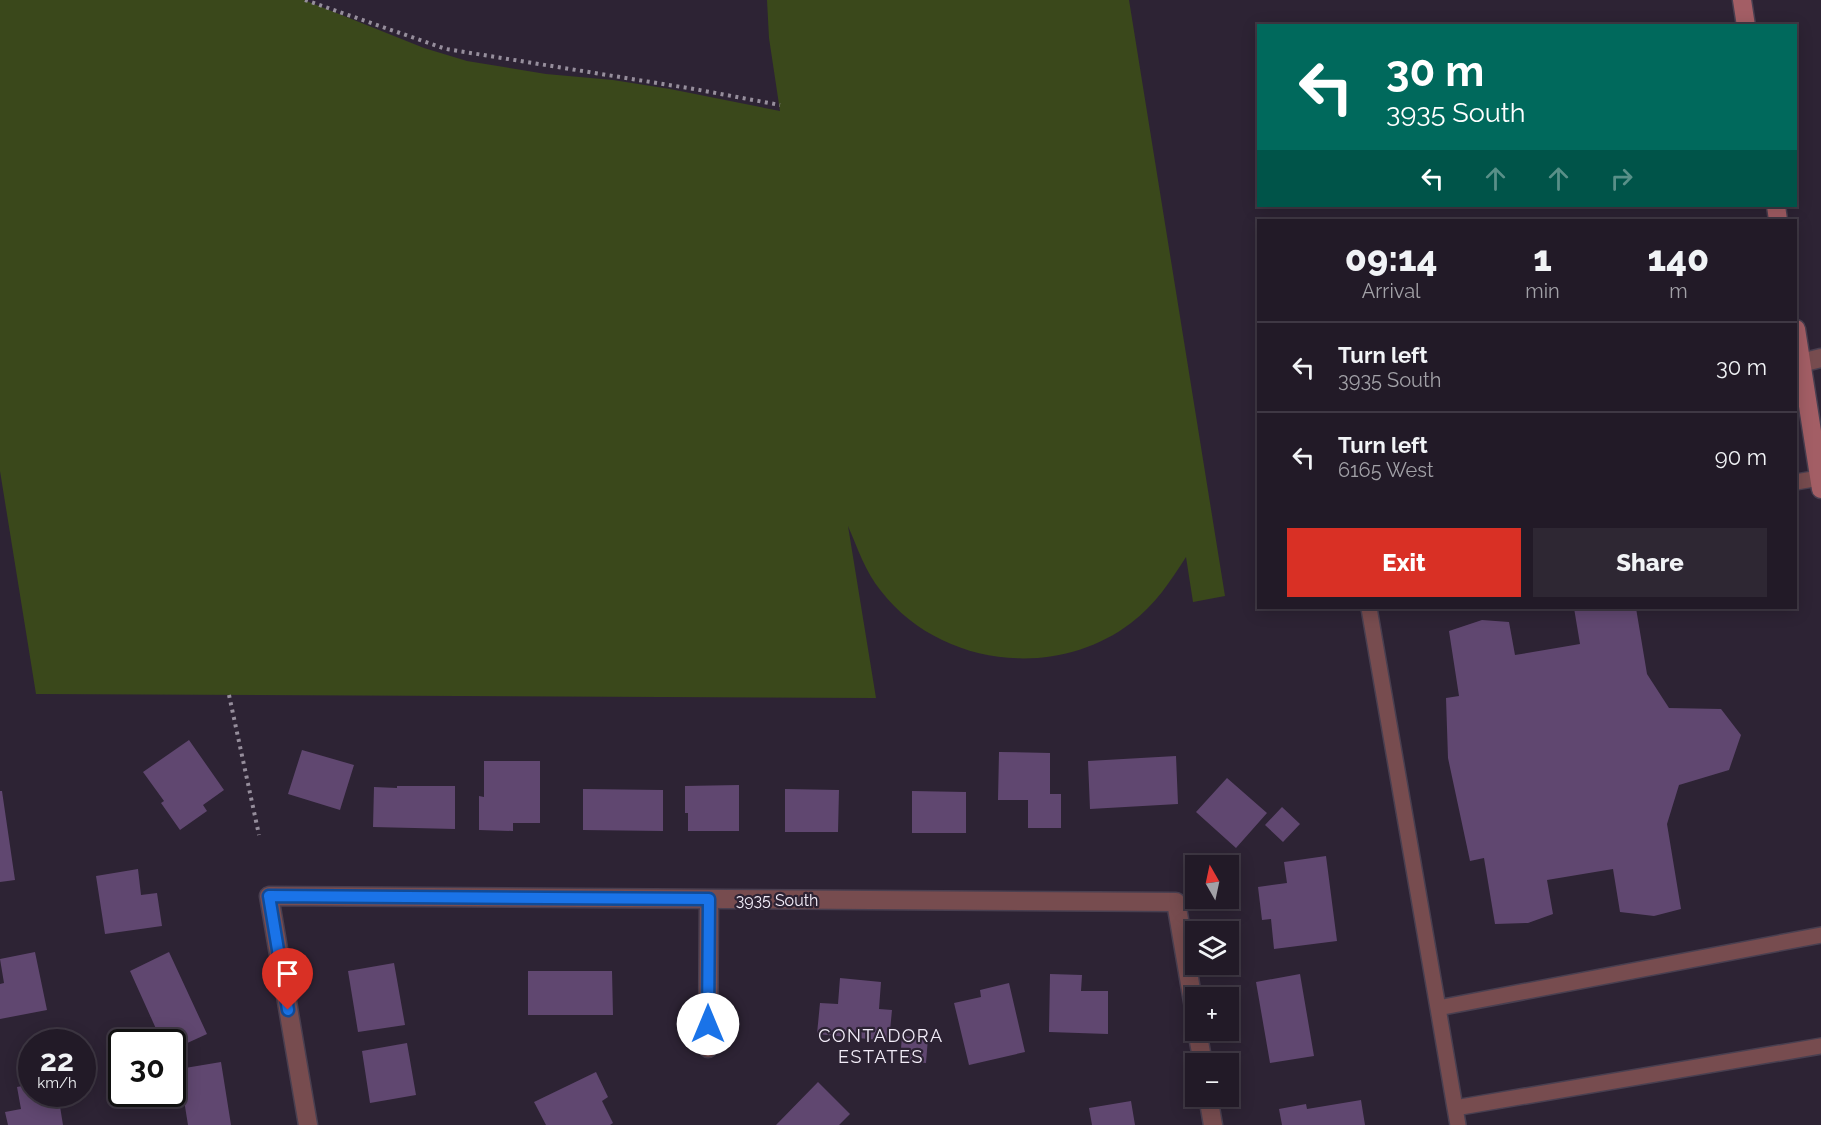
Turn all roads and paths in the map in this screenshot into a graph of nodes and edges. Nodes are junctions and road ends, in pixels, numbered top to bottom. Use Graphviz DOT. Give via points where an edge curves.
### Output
graph roads {
  1 [pos="305,0"];
  2 [pos="1742,0"];
  3 [pos="1746,24"];
  4 [pos="780,105"];
  5 [pos="1797,340"];
  6 [pos="1821,358"];
  7 [pos="1800,373"];
  8 [pos="1797,482"];
  9 [pos="1820,483"];
  10 [pos="1369,609"];
  11 [pos="228,694"];
  12 [pos="259,835"];
  13 [pos="709,899"];
  14 [pos="1821,934"];
  15 [pos="1191,987"];
  16 [pos="1438,1008"];
  17 [pos="1821,1046"];
  18 [pos="708,1048"];
  19 [pos="1210,1107"];
  20 [pos="1455,1108"];
  21 [pos="308,1125"];
  22 [pos="1213,1125"];
  23 [pos="1458,1125"];
  1 -- 4 [label="path" via="446,49"];
  2 -- 3 [label="street"];
  5 -- 7 [label="street"];
  6 -- 7 [label="street"];
  7 -- 9 [label="street"];
  8 -- 9 [label="lane"];
  10 -- 16 [label="lane"];
  11 -- 12 [label="path"];
  13 -- 15 [label="street, 3935 South" via="1176,902"];
  13 -- 18 [label="street"];
  13 -- 21 [label="street, 3935 South" via="269,896"];
  14 -- 16 [label="lane"];
  16 -- 20 [label="lane"];
  17 -- 20 [label="lane"];
  19 -- 22 [label="street"];
  20 -- 23 [label="lane"];
}
